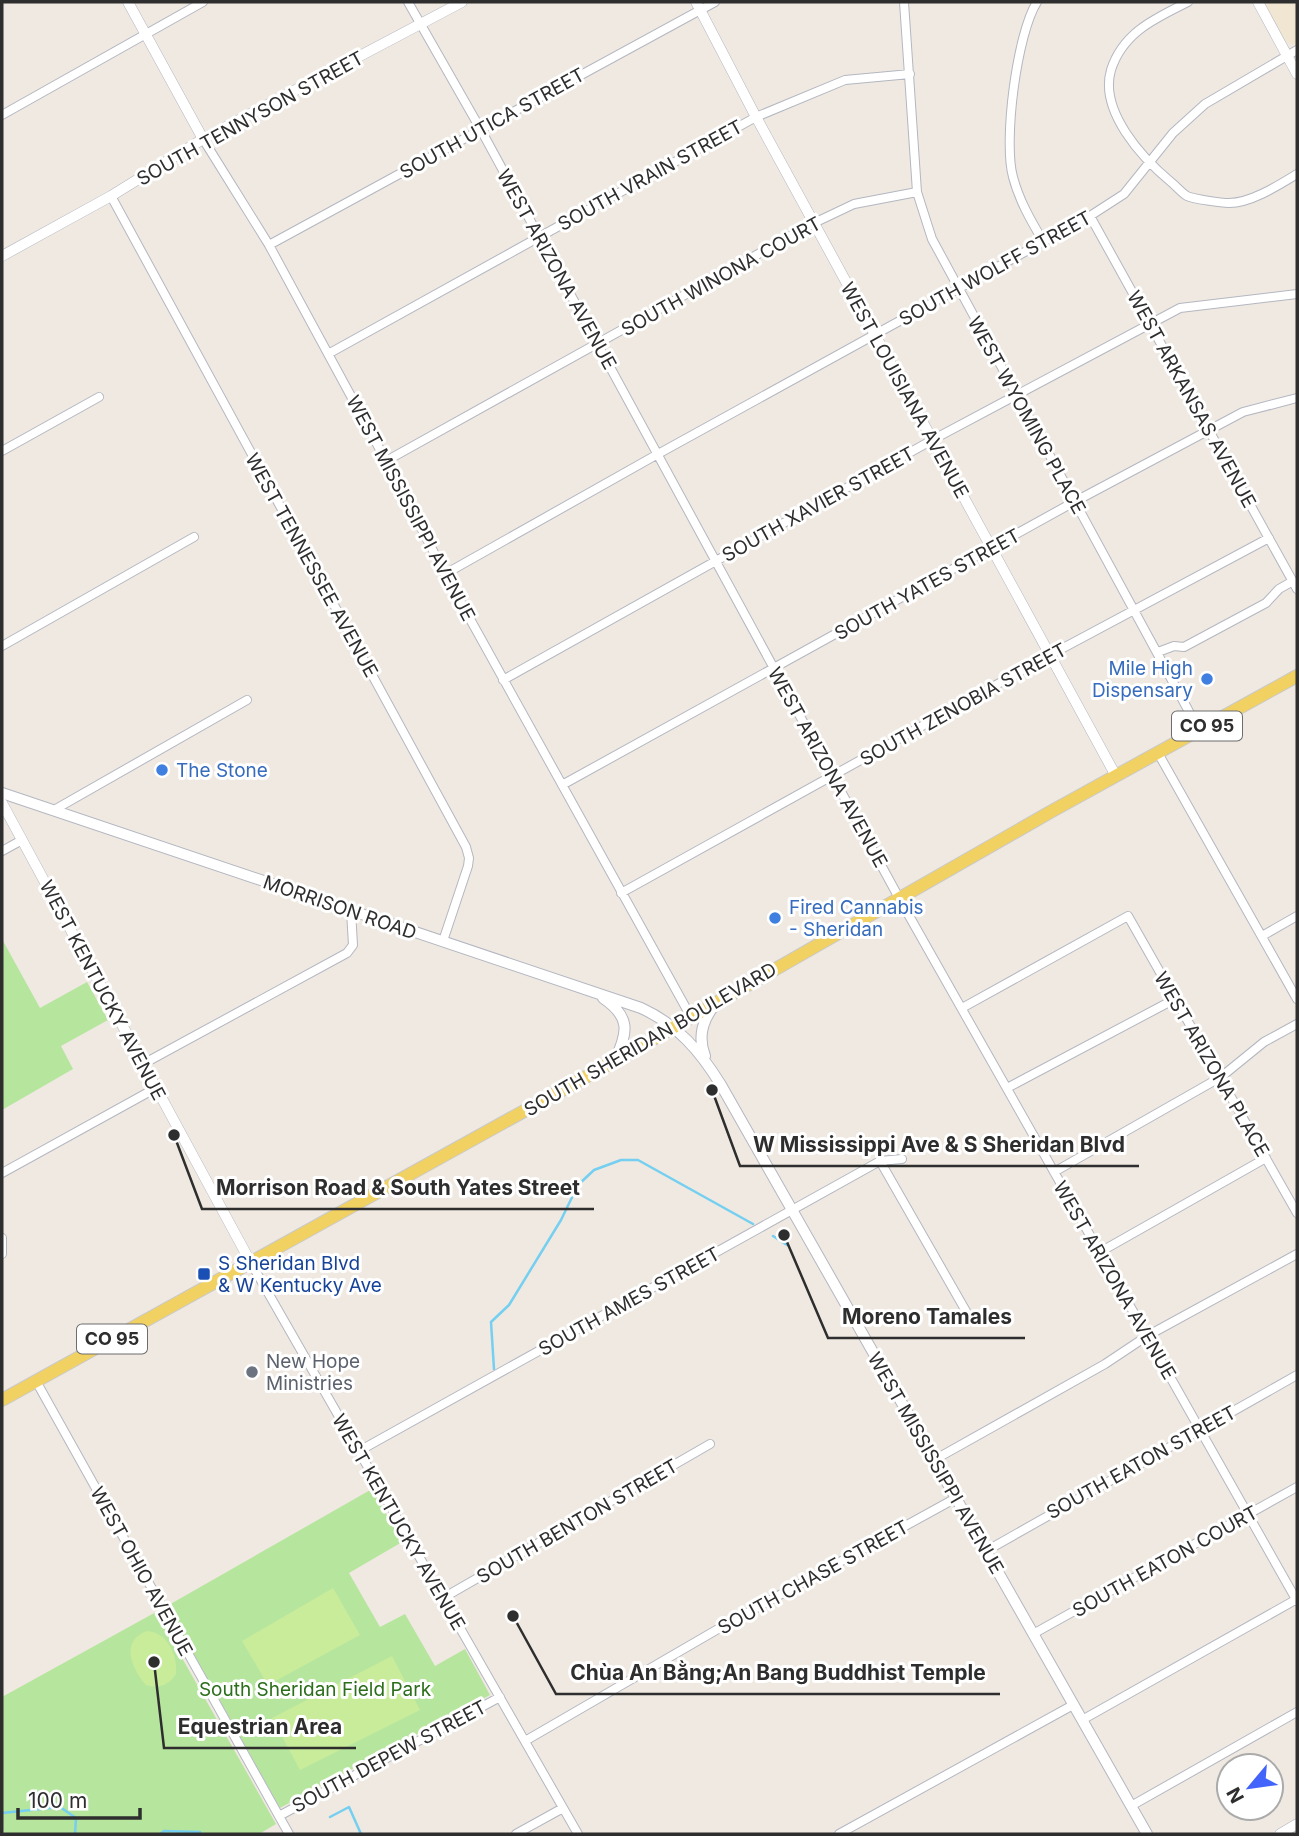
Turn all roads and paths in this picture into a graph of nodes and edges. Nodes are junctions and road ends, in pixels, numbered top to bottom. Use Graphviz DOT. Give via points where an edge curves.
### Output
graph roads {
  1 [pos="128,2"];
  2 [pos="203,2"];
  3 [pos="408,2"];
  4 [pos="462,2"];
  5 [pos="715,2"];
  6 [pos="904,2"];
  7 [pos="1037,2"];
  8 [pos="1188,2"];
  9 [pos="1258,2"];
  10 [pos="698,5"];
  11 [pos="421,25"];
  12 [pos="145,34"];
  13 [pos="1297,50"];
  14 [pos="1287,55"];
  15 [pos="910,74"];
  16 [pos="1297,74"];
  17 [pos="2,115"];
  18 [pos="756,117"];
  19 [pos="481,130"];
  20 [pos="203,139"];
  21 [pos="1148,163"];
  22 [pos="1297,174"];
  23 [pos="917,192"];
  24 [pos="111,195"];
  25 [pos="1090,216"];
  26 [pos="814,223"];
  27 [pos="539,236"];
  28 [pos="1043,241"];
  29 [pos="269,246"];
  30 [pos="2,256"];
  31 [pos="957,289"];
  32 [pos="1297,294"];
  33 [pos="1150,324"];
  34 [pos="875,334"];
  35 [pos="598,344"];
  36 [pos="328,354"];
  37 [pos="1017,395"];
  38 [pos="99,397"];
  39 [pos="1297,398"];
  40 [pos="1209,430"];
  41 [pos="934,439"];
  42 [pos="2,451"];
  43 [pos="657,454"];
  44 [pos="386,461"];
  45 [pos="1074,502"];
  46 [pos="194,537"];
  47 [pos="1269,538"];
  48 [pos="991,549"];
  49 [pos="716,560"];
  50 [pos="445,574"];
  51 [pos="1295,585"];
  52 [pos="1136,611"];
  53 [pos="2,646"];
  54 [pos="1158,652"];
  55 [pos="1050,655"];
  56 [pos="775,669"];
  57 [pos="1297,676"];
  58 [pos="503,680"];
  59 [pos="247,700"];
  60 [pos="1199,730"];
  61 [pos="1158,753"];
  62 [pos="832,775"];
  63 [pos="1116,776"];
  64 [pos="562,785"];
  65 [pos="2,793"];
  66 [pos="2,803"];
  67 [pos="54,810"];
  68 [pos="22,840"];
  69 [pos="2,851"];
  70 [pos="621,893"];
  71 [pos="899,898"];
  72 [pos="351,911"];
  73 [pos="1297,916"];
  74 [pos="1262,936"];
  75 [pos="443,941"];
  76 [pos="592,991"];
  77 [pos="1175,999"];
  78 [pos="1297,999"];
  79 [pos="719,1001"];
  80 [pos="962,1009"];
  81 [pos="691,1017"];
  82 [pos="1297,1024"];
  83 [pos="674,1027"];
  84 [pos="615,1060"];
  85 [pos="707,1062"];
  86 [pos="143,1064"];
  87 [pos="1221,1077"];
  88 [pos="156,1088"];
  89 [pos="1007,1088"];
  90 [pos="1266,1158"];
  91 [pos="902,1159"];
  92 [pos="880,1161"];
  93 [pos="1054,1172"];
  94 [pos="2,1173"];
  95 [pos="792,1210"];
  96 [pos="1297,1213"];
  97 [pos="2,1238"];
  98 [pos="1100,1252"];
  99 [pos="2,1254"];
  100 [pos="1297,1254"];
  101 [pos="251,1263"];
  102 [pos="967,1313"];
  103 [pos="1147,1336"];
  104 [pos="1297,1375"];
  105 [pos="36,1381"];
  106 [pos="2,1400"];
  107 [pos="1200,1429"];
  108 [pos="710,1444"];
  109 [pos="359,1451"];
  110 [pos="934,1460"];
  111 [pos="1297,1487"];
  112 [pos="956,1498"];
  113 [pos="1248,1514"];
  114 [pos="986,1550"];
  115 [pos="443,1598"];
  116 [pos="1297,1600"];
  117 [pos="1033,1634"];
  118 [pos="500,1697"];
  119 [pos="1073,1705"];
  120 [pos="1297,1712"];
  121 [pos="1082,1720"];
  122 [pos="524,1741"];
  123 [pos="1130,1806"];
  124 [pos="563,1808"];
  125 [pos="279,1816"];
  126 [pos="1297,1824"];
  127 [pos="289,1834"];
  128 [pos="516,1834"];
  129 [pos="578,1834"];
  130 [pos="839,1834"];
  131 [pos="1147,1834"];
  132 [pos="1280,1834"];
  1 -- 12 [label="street, WEST MISSISSIPPI AVENUE"];
  2 -- 12 [label="street"];
  3 -- 11 [label="street, WEST ARIZONA AVENUE"];
  4 -- 11 [label="street, SOUTH TENNYSON STREET"];
  5 -- 10 [label="street, SOUTH UTICA STREET"];
  6 -- 15 [label="street, WEST WYOMING PLACE"];
  7 -- 28 [label="street" via="1018,54 1010,131 1012,175"];
  8 -- 21 [label="street" via="1143,25 1124,46 1111,71 1111,99 1120,124"];
  9 -- 14 [label="street"];
  10 -- 18 [label="street, WEST LOUISIANA AVENUE"];
  10 -- 19 [label="street, SOUTH UTICA STREET"];
  11 -- 19 [label="street, WEST ARIZONA AVENUE"];
  11 -- 20 [label="street, SOUTH TENNYSON STREET"];
  12 -- 17 [label="street"];
  12 -- 20 [label="street, WEST MISSISSIPPI AVENUE"];
  13 -- 14 [label="street, SOUTH WOLFF STREET"];
  14 -- 16 [label="street"];
  14 -- 21 [label="street, SOUTH WOLFF STREET" via="1205,104 1173,132"];
  15 -- 18 [label="street, SOUTH VRAIN STREET" via="845,80"];
  15 -- 23 [label="street, WEST WYOMING PLACE"];
  18 -- 26 [label="street, WEST LOUISIANA AVENUE"];
  18 -- 27 [label="street, SOUTH VRAIN STREET"];
  19 -- 27 [label="street, WEST ARIZONA AVENUE"];
  19 -- 29 [label="street, SOUTH UTICA STREET"];
  20 -- 24 [label="street, SOUTH TENNYSON STREET"];
  20 -- 29 [label="street, WEST MISSISSIPPI AVENUE"];
  21 -- 22 [label="street" via="1188,196 1230,203 1267,192"];
  21 -- 25 [label="street, SOUTH WOLFF STREET" via="1124,194"];
  23 -- 26 [label="street, SOUTH WINONA COURT" via="853,204"];
  23 -- 31 [label="street, WEST WYOMING PLACE" via="932,239"];
  24 -- 30 [label="street, SOUTH TENNYSON STREET"];
  24 -- 75 [label="street, WEST TENNESSEE AVENUE" via="466,847 468,866"];
  25 -- 28 [label="street, SOUTH WOLFF STREET"];
  25 -- 33 [label="street, WEST ARKANSAS AVENUE"];
  26 -- 34 [label="street, WEST LOUISIANA AVENUE"];
  26 -- 35 [label="street, SOUTH WINONA COURT"];
  27 -- 35 [label="street, WEST ARIZONA AVENUE"];
  27 -- 36 [label="street, SOUTH VRAIN STREET"];
  28 -- 31 [label="street, SOUTH WOLFF STREET"];
  29 -- 36 [label="street, WEST MISSISSIPPI AVENUE"];
  31 -- 34 [label="street, SOUTH WOLFF STREET"];
  31 -- 37 [label="street, WEST WYOMING PLACE"];
  32 -- 33 [label="street, SOUTH XAVIER STREET" via="1180,308"];
  33 -- 37 [label="street, SOUTH XAVIER STREET"];
  33 -- 40 [label="street, WEST ARKANSAS AVENUE"];
  34 -- 41 [label="street, WEST LOUISIANA AVENUE"];
  34 -- 43 [label="street, SOUTH WOLFF STREET"];
  35 -- 43 [label="street, WEST ARIZONA AVENUE"];
  35 -- 44 [label="street, SOUTH WINONA COURT"];
  36 -- 44 [label="street, WEST MISSISSIPPI AVENUE"];
  37 -- 41 [label="street, SOUTH XAVIER STREET"];
  37 -- 45 [label="street, WEST WYOMING PLACE"];
  38 -- 42 [label="street"];
  39 -- 40 [label="street, SOUTH YATES STREET" via="1243,412"];
  40 -- 45 [label="street, SOUTH YATES STREET"];
  40 -- 47 [label="street, WEST ARKANSAS AVENUE"];
  41 -- 48 [label="street, WEST LOUISIANA AVENUE"];
  41 -- 49 [label="street, SOUTH XAVIER STREET"];
  43 -- 49 [label="street, WEST ARIZONA AVENUE"];
  43 -- 50 [label="street, SOUTH WOLFF STREET"];
  44 -- 50 [label="street, WEST MISSISSIPPI AVENUE"];
  45 -- 48 [label="street, SOUTH YATES STREET"];
  45 -- 52 [label="street, WEST WYOMING PLACE"];
  46 -- 53 [label="street"];
  47 -- 51 [label="street, WEST ARKANSAS AVENUE"];
  47 -- 52 [label="street, SOUTH ZENOBIA STREET"];
  48 -- 55 [label="street, WEST LOUISIANA AVENUE"];
  48 -- 56 [label="street, SOUTH YATES STREET"];
  49 -- 56 [label="street, WEST ARIZONA AVENUE"];
  49 -- 58 [label="street, SOUTH XAVIER STREET"];
  50 -- 58 [label="street, WEST MISSISSIPPI AVENUE"];
  51 -- 54 [label="street, WEST ARKANSAS AVENUE" via="1273,593 1266,603 1184,647"];
  52 -- 54 [label="street, WEST WYOMING PLACE"];
  52 -- 55 [label="street, SOUTH ZENOBIA STREET"];
  54 -- 60 [label="street, WEST WYOMING PLACE"];
  55 -- 62 [label="street, SOUTH ZENOBIA STREET"];
  55 -- 63 [label="street, WEST LOUISIANA AVENUE"];
  56 -- 62 [label="street, WEST ARIZONA AVENUE"];
  56 -- 64 [label="street, SOUTH YATES STREET"];
  57 -- 60 [label="main road, SOUTH SHERIDAN BOULEVARD / CO 95"];
  58 -- 64 [label="street, WEST MISSISSIPPI AVENUE"];
  59 -- 67 [label="street"];
  60 -- 61 [label="main road, SOUTH SHERIDAN BOULEVARD / CO 95"];
  61 -- 63 [label="main road, SOUTH SHERIDAN BOULEVARD / CO 95"];
  61 -- 74 [label="street"];
  62 -- 70 [label="street, SOUTH ZENOBIA STREET"];
  62 -- 71 [label="street, WEST ARIZONA AVENUE"];
  63 -- 71 [label="main road, SOUTH SHERIDAN BOULEVARD / CO 95"];
  64 -- 70 [label="street, WEST MISSISSIPPI AVENUE"];
  65 -- 67 [label="main road, MORRISON ROAD"];
  66 -- 68 [label="street, WEST KENTUCKY AVENUE"];
  67 -- 72 [label="main road, MORRISON ROAD"];
  68 -- 69 [label="street"];
  68 -- 86 [label="street, WEST KENTUCKY AVENUE"];
  70 -- 81 [label="street, WEST MISSISSIPPI AVENUE"];
  71 -- 79 [label="main road, SOUTH SHERIDAN BOULEVARD / CO 95"];
  71 -- 80 [label="street, WEST ARIZONA AVENUE"];
  72 -- 75 [label="main road, MORRISON ROAD"];
  72 -- 86 [label="street" via="353,945 347,953"];
  73 -- 74 [label="street"];
  74 -- 78 [label="street"];
  75 -- 76 [label="main road, MORRISON ROAD"];
  76 -- 83 [label="main road, MORRISON ROAD" via="641,1008"];
  76 -- 84 [label="main road" via="614,1006 624,1021 625,1035"];
  77 -- 80 [label="street, WEST ARIZONA PLACE" via="1128,916"];
  77 -- 87 [label="street, WEST ARIZONA PLACE"];
  77 -- 89 [label="street"];
  79 -- 81 [label="main road, SOUTH SHERIDAN BOULEVARD / CO 95"];
  79 -- 85 [label="main road" via="702,1030"];
  80 -- 89 [label="street, WEST ARIZONA AVENUE"];
  81 -- 83 [label="main road, SOUTH SHERIDAN BOULEVARD / CO 95"];
  82 -- 87 [label="street" via="1264,1042"];
  83 -- 84 [label="main road, SOUTH SHERIDAN BOULEVARD / CO 95"];
  83 -- 85 [label="main road, WEST MISSISSIPPI AVENUE"];
  84 -- 101 [label="main road, SOUTH SHERIDAN BOULEVARD / CO 95"];
  85 -- 95 [label="main road, WEST MISSISSIPPI AVENUE"];
  86 -- 88 [label="street, WEST KENTUCKY AVENUE"];
  87 -- 90 [label="street, WEST ARIZONA PLACE"];
  87 -- 93 [label="street"];
  88 -- 94 [label="street"];
  88 -- 101 [label="street, WEST KENTUCKY AVENUE"];
  89 -- 93 [label="street, WEST ARIZONA AVENUE"];
  90 -- 96 [label="street, WEST ARIZONA PLACE"];
  90 -- 98 [label="street"];
  91 -- 92 [label="street, SOUTH AMES STREET"];
  92 -- 95 [label="street, SOUTH AMES STREET"];
  92 -- 102 [label="street"];
  93 -- 98 [label="street, WEST ARIZONA AVENUE"];
  95 -- 109 [label="street, SOUTH AMES STREET"];
  95 -- 110 [label="main road, WEST MISSISSIPPI AVENUE"];
  97 -- 99 [label="street"];
  98 -- 103 [label="street, WEST ARIZONA AVENUE"];
  100 -- 103 [label="street"];
  101 -- 105 [label="main road, SOUTH SHERIDAN BOULEVARD / CO 95"];
  101 -- 109 [label="street, WEST KENTUCKY AVENUE"];
  103 -- 107 [label="street, WEST ARIZONA AVENUE"];
  103 -- 110 [label="street"];
  104 -- 107 [label="street, SOUTH EATON STREET"];
  105 -- 106 [label="main road, SOUTH SHERIDAN BOULEVARD / CO 95"];
  105 -- 125 [label="street, WEST OHIO AVENUE"];
  107 -- 113 [label="street, WEST ARIZONA AVENUE"];
  107 -- 114 [label="street, SOUTH EATON STREET"];
  108 -- 115 [label="street, SOUTH BENTON STREET"];
  109 -- 115 [label="street, WEST KENTUCKY AVENUE"];
  110 -- 112 [label="main road, WEST MISSISSIPPI AVENUE"];
  111 -- 113 [label="street, SOUTH EATON COURT"];
  112 -- 114 [label="main road, WEST MISSISSIPPI AVENUE"];
  112 -- 122 [label="street, SOUTH CHASE STREET"];
  113 -- 116 [label="street, WEST ARIZONA AVENUE"];
  113 -- 117 [label="street, SOUTH EATON COURT"];
  114 -- 117 [label="main road, WEST MISSISSIPPI AVENUE"];
  115 -- 118 [label="street, WEST KENTUCKY AVENUE"];
  116 -- 121 [label="street"];
  117 -- 119 [label="main road, WEST MISSISSIPPI AVENUE"];
  118 -- 122 [label="street, WEST KENTUCKY AVENUE"];
  118 -- 125 [label="street, SOUTH DEPEW STREET"];
  119 -- 121 [label="main road, WEST MISSISSIPPI AVENUE"];
  119 -- 130 [label="street"];
  120 -- 123 [label="street"];
  121 -- 123 [label="main road, WEST MISSISSIPPI AVENUE"];
  122 -- 124 [label="street, WEST KENTUCKY AVENUE"];
  123 -- 131 [label="main road, WEST MISSISSIPPI AVENUE"];
  124 -- 128 [label="street"];
  124 -- 129 [label="street, WEST KENTUCKY AVENUE"];
  125 -- 127 [label="street, WEST OHIO AVENUE"];
  126 -- 132 [label="street"];
}
